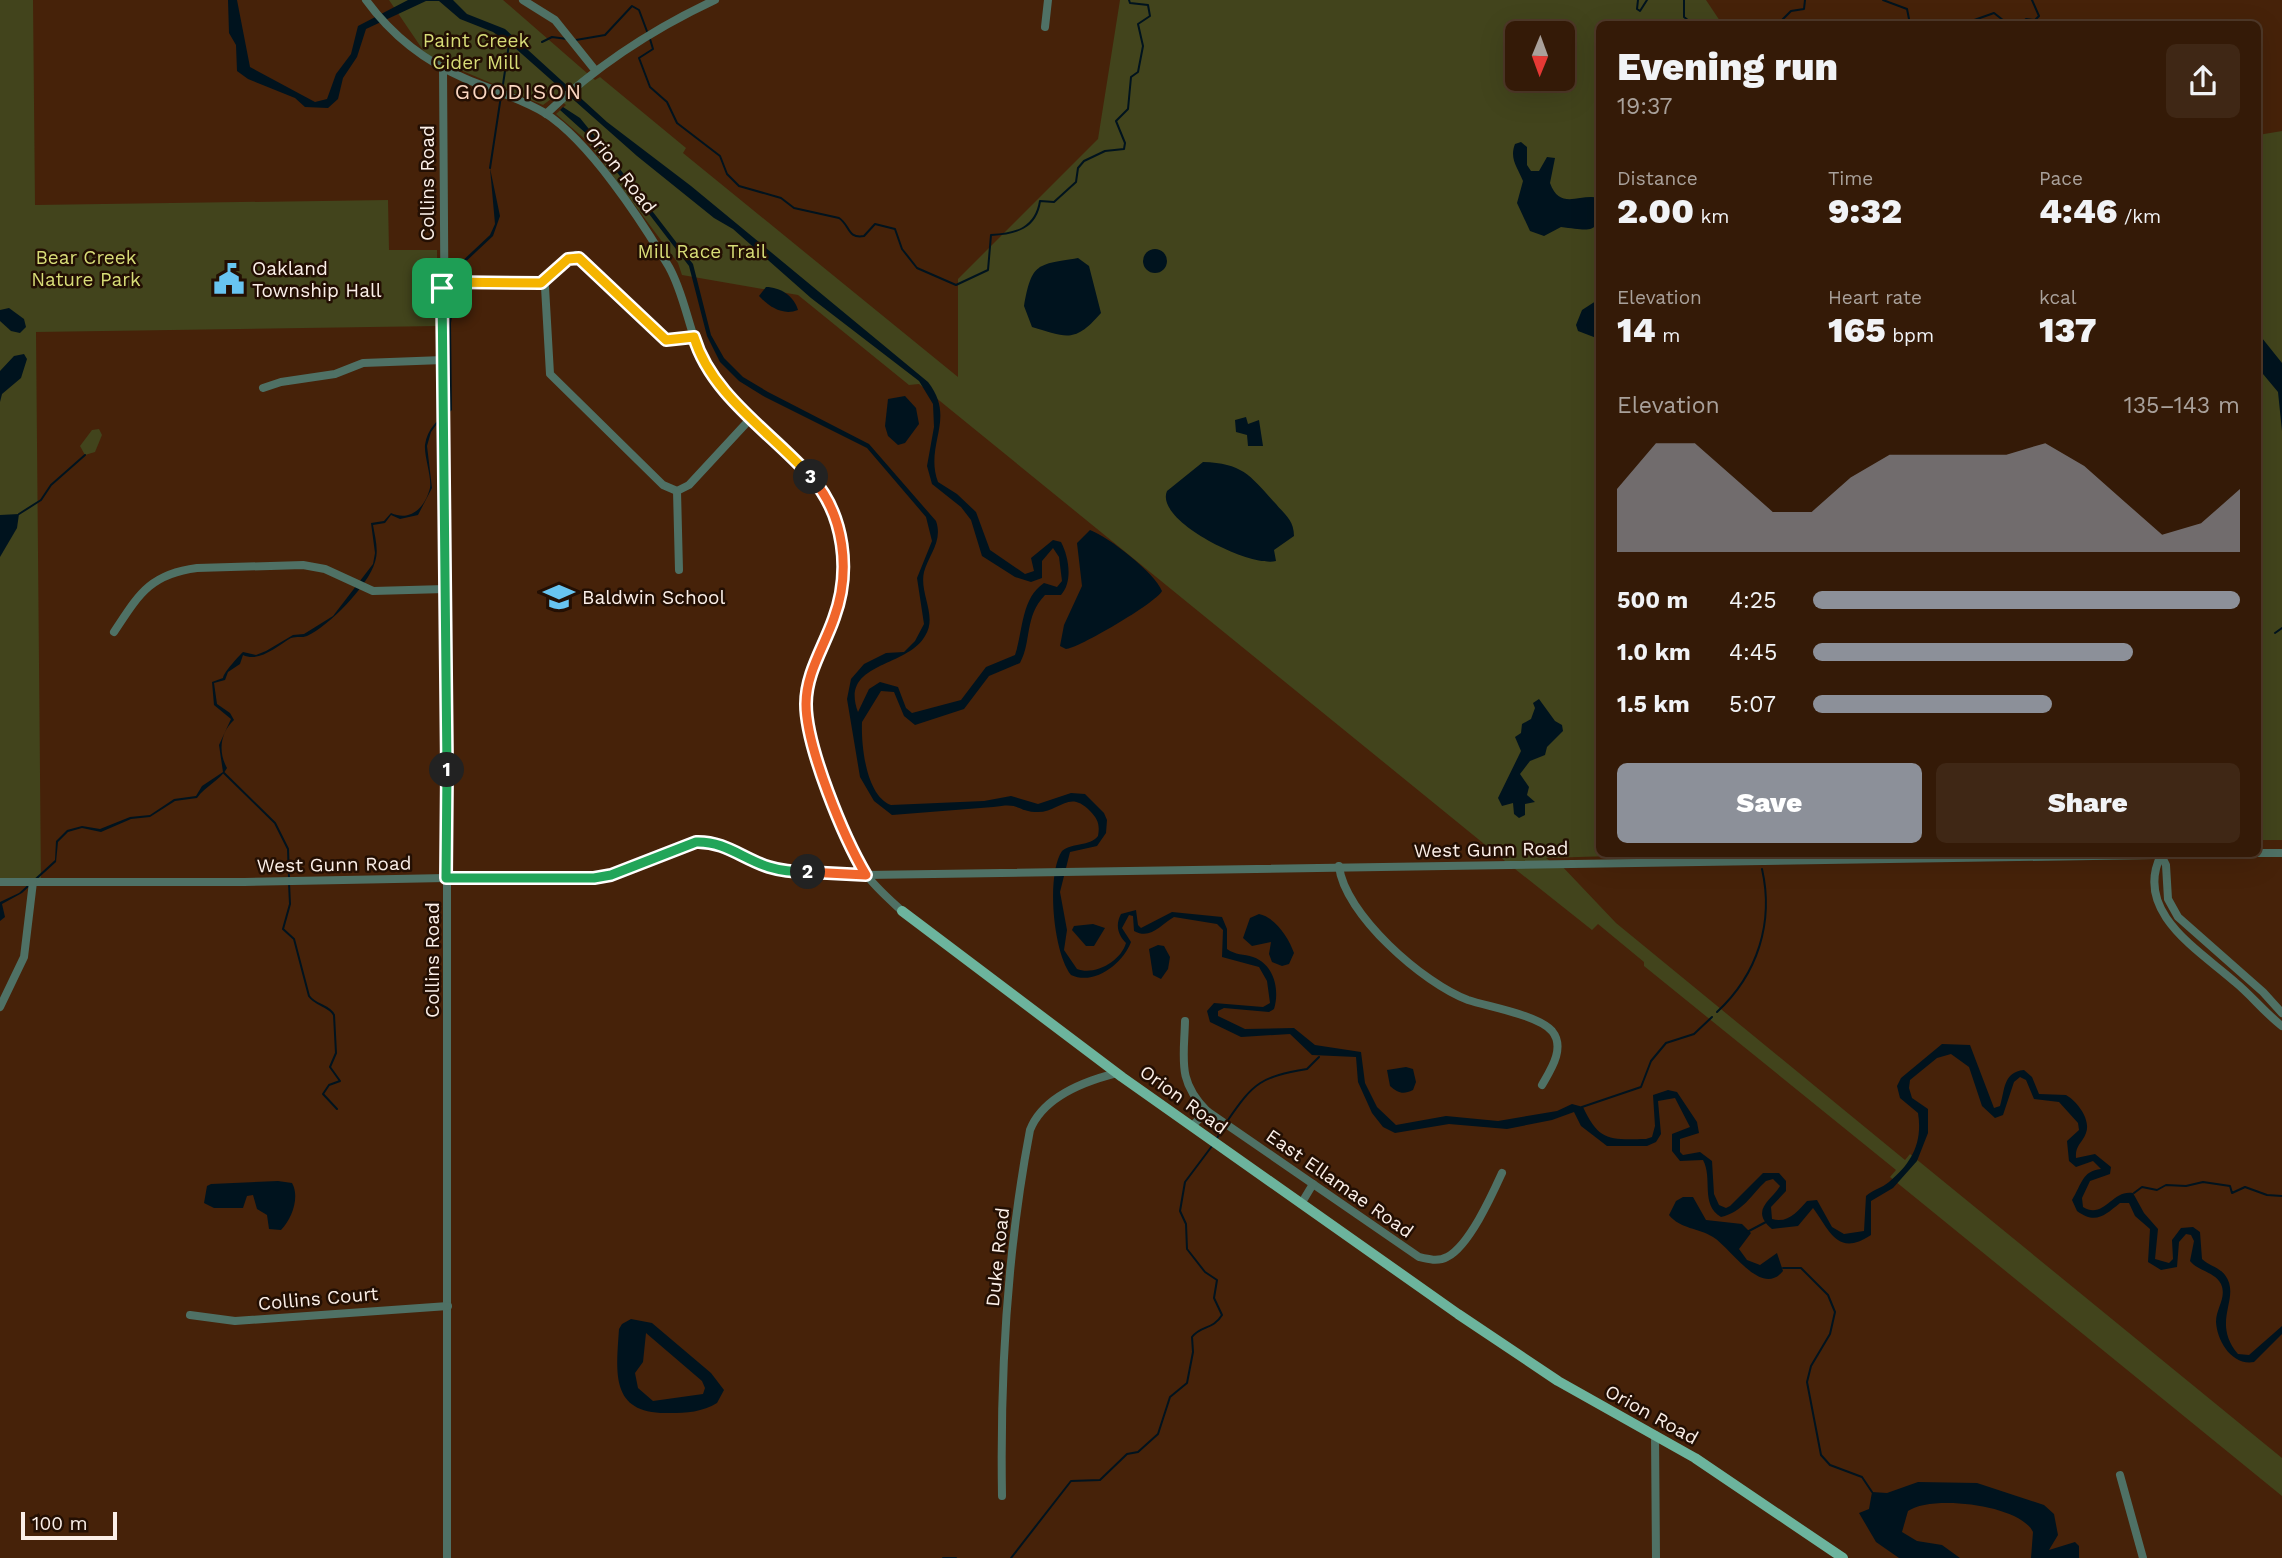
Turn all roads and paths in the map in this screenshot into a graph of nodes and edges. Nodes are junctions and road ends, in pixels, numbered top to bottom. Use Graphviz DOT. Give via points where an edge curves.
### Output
graph roads {
  1 [pos="366,0"];
  2 [pos="523,0"];
  3 [pos="715,0"];
  4 [pos="1048,0"];
  5 [pos="1045,27"];
  6 [pos="443,68"];
  7 [pos="596,70"];
  8 [pos="546,114"];
  9 [pos="443,282"];
  10 [pos="541,283"];
  11 [pos="694,337"];
  12 [pos="443,360"];
  13 [pos="263,388"];
  14 [pos="752,417"];
  15 [pos="677,491"];
  16 [pos="679,570"];
  17 [pos="445,589"];
  18 [pos="114,632"];
  19 [pos="2261,853"];
  20 [pos="2282,853"];
  21 [pos="2026,857"];
  22 [pos="2160,857"];
  23 [pos="2162,857"];
  24 [pos="1339,866"];
  25 [pos="866,875"];
  26 [pos="446,878"];
  27 [pos="0,882"];
  28 [pos="33,882"];
  29 [pos="2168,899"];
  30 [pos="2158,901"];
  31 [pos="902,911"];
  32 [pos="2274,1004"];
  33 [pos="0,1007"];
  34 [pos="2266,1012"];
  35 [pos="2282,1013"];
  36 [pos="1185,1021"];
  37 [pos="2282,1026"];
  38 [pos="1117,1073"];
  39 [pos="1542,1086"];
  40 [pos="1207,1111"];
  41 [pos="1192,1126"];
  42 [pos="1502,1172"];
  43 [pos="1313,1184"];
  44 [pos="1301,1204"];
  45 [pos="448,1306"];
  46 [pos="190,1315"];
  47 [pos="1655,1435"];
  48 [pos="2120,1475"];
  49 [pos="1002,1496"];
  50 [pos="447,1558"];
  51 [pos="1656,1558"];
  52 [pos="1843,1558"];
  53 [pos="2143,1558"];
  1 -- 6 [label="street, Orion Road" via="420,55"];
  2 -- 7 [label="street" via="555,20"];
  3 -- 7 [label="street"];
  4 -- 5 [label="street"];
  6 -- 8 [label="street, Orion Road"];
  6 -- 9 [label="street, Collins Road"];
  7 -- 8 [label="street"];
  8 -- 11 [label="street, Orion Road" via="575,137 658,247 678,283"];
  9 -- 10 [label="street"];
  9 -- 12 [label="street, Collins Road"];
  10 -- 11 [label="street" via="578,256 666,340"];
  10 -- 15 [label="street" via="545,286 550,374 663,485"];
  11 -- 14 [label="street, Orion Road" via="713,377"];
  12 -- 13 [label="street" via="363,363 335,374"];
  12 -- 17 [label="street, Collins Road"];
  14 -- 15 [label="street" via="689,485"];
  14 -- 25 [label="street, Orion Road" via="817,483 839,532 843,580 834,620 811,674 807,719 844,833"];
  15 -- 16 [label="street"];
  17 -- 18 [label="street" via="373,591 325,569 303,565 182,569 148,586 133,600"];
  17 -- 26 [label="street, Collins Road"];
  19 -- 20 [label="street"];
  21 -- 24 [label="street, West Gunn Road"];
  22 -- 30 [label="street" via="2154,883"];
  23 -- 29 [label="street"];
  24 -- 25 [label="street, West Gunn Road"];
  24 -- 39 [label="street" via="1340,880 1354,905 1428,979 1465,999 1552,1031 1557,1053"];
  25 -- 26 [label="street, West Gunn Road" via="790,872 768,867 724,845 696,842 594,878"];
  25 -- 31 [label="street, Orion Road"];
  26 -- 28 [label="street, West Gunn Road"];
  26 -- 45 [label="street, Collins Road"];
  27 -- 28 [label="street, West Gunn Road"];
  28 -- 33 [label="street" via="24,957"];
  29 -- 30 [label="street"];
  29 -- 32 [label="street" via="2190,931"];
  30 -- 34 [label="street" via="2169,923 2189,945"];
  31 -- 38 [label="main road, Orion Road"];
  32 -- 34 [label="street"];
  32 -- 35 [label="street"];
  34 -- 37 [label="street"];
  36 -- 40 [label="street, East Ellamae Road" via="1183,1074"];
  38 -- 41 [label="main road, Orion Road"];
  38 -- 49 [label="street, Duke Road" via="1055,1099 1035,1117 1030,1130 1009,1289 1000,1410"];
  40 -- 41 [label="street"];
  40 -- 43 [label="street, East Ellamae Road"];
  41 -- 44 [label="main road, Orion Road"];
  42 -- 43 [label="street, East Ellamae Road" via="1457,1250 1434,1259 1419,1257"];
  43 -- 44 [label="street"];
  44 -- 47 [label="main road, Orion Road" via="1558,1381"];
  45 -- 46 [label="street, Collins Court" via="235,1321"];
  45 -- 50 [label="street, Collins Road"];
  47 -- 51 [label="street"];
  47 -- 52 [label="main road, Orion Road" via="1738,1485"];
  48 -- 53 [label="street"];
}
